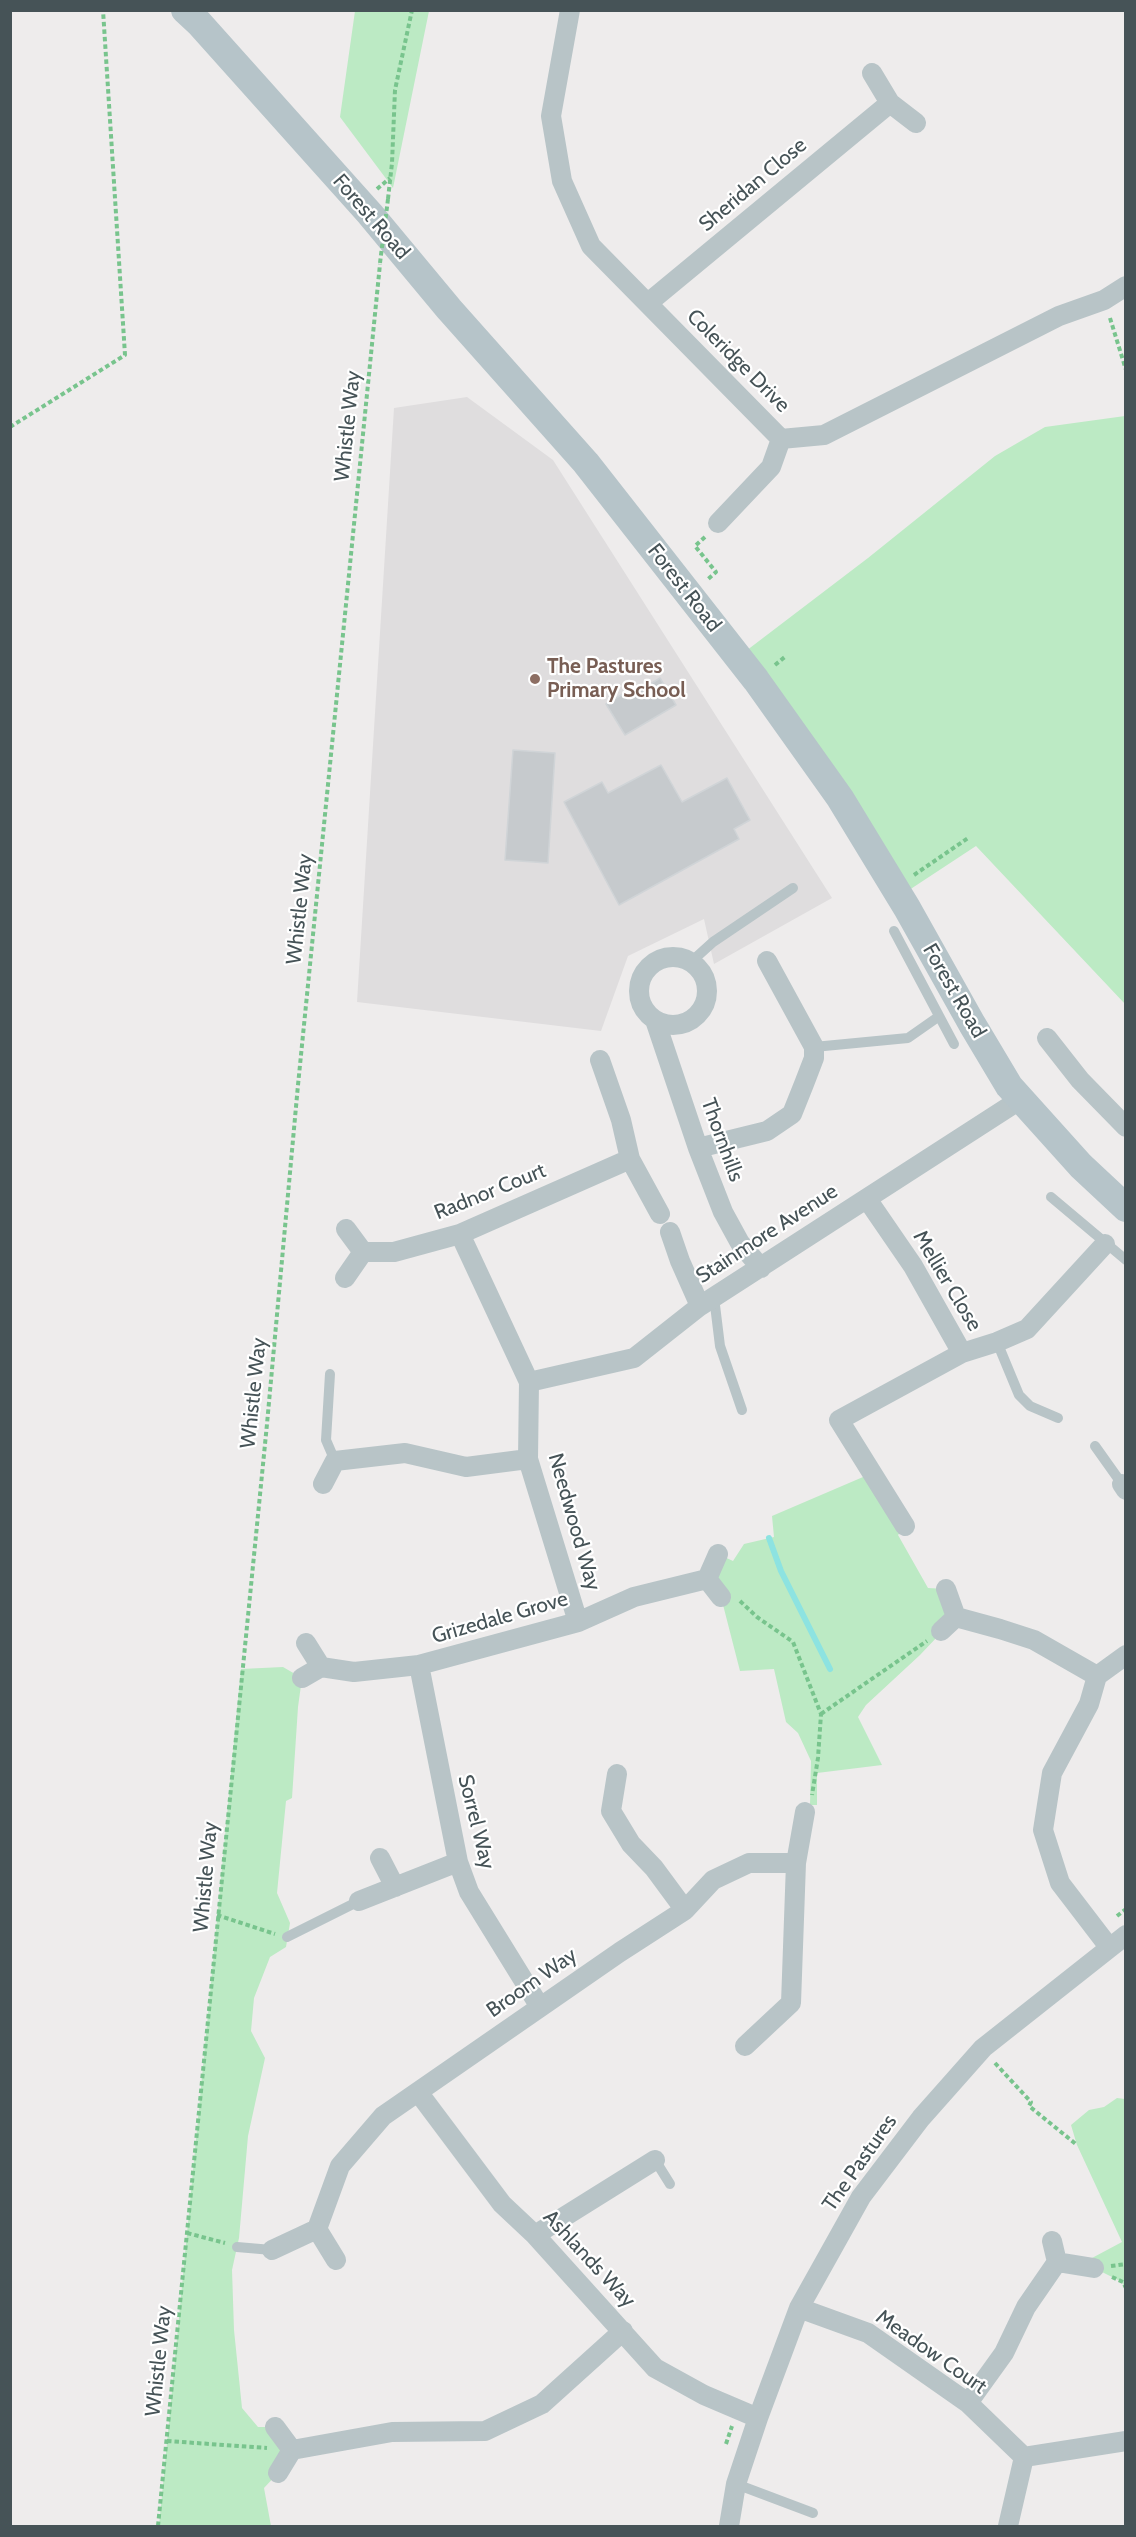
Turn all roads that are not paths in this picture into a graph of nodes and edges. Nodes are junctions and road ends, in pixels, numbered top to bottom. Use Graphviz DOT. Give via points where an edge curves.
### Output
graph roads {
  1 [pos="185,10"];
  2 [pos="570,10"];
  3 [pos="872,73"];
  4 [pos="890,103"];
  5 [pos="916,123"];
  6 [pos="1125,286"];
  7 [pos="648,303"];
  8 [pos="781,439"];
  9 [pos="718,523"];
  10 [pos="793,888"];
  11 [pos="894,931"];
  12 [pos="767,960"];
  13 [pos="692,961"];
  14 [pos="938,1017"];
  15 [pos="655,1020"];
  16 [pos="1047,1038"];
  17 [pos="954,1044"];
  18 [pos="814,1047"];
  19 [pos="600,1060"];
  20 [pos="1021,1099"];
  21 [pos="1125,1127"];
  22 [pos="698,1148"];
  23 [pos="630,1159"];
  24 [pos="1051,1197"];
  25 [pos="867,1199"];
  26 [pos="1125,1208"];
  27 [pos="660,1214"];
  28 [pos="346,1229"];
  29 [pos="670,1232"];
  30 [pos="460,1234"];
  31 [pos="1105,1244"];
  32 [pos="363,1251"];
  33 [pos="1125,1260"];
  34 [pos="761,1268"];
  35 [pos="345,1278"];
  36 [pos="707,1302"];
  37 [pos="997,1342"];
  38 [pos="962,1353"];
  39 [pos="330,1374"];
  40 [pos="529,1382"];
  41 [pos="742,1410"];
  42 [pos="1058,1418"];
  43 [pos="1095,1446"];
  44 [pos="528,1459"];
  45 [pos="335,1461"];
  46 [pos="323,1484"];
  47 [pos="1124,1487"];
  48 [pos="905,1526"];
  49 [pos="718,1554"];
  50 [pos="707,1579"];
  51 [pos="945,1589"];
  52 [pos="721,1597"];
  53 [pos="956,1617"];
  54 [pos="578,1622"];
  55 [pos="941,1631"];
  56 [pos="306,1643"];
  57 [pos="1125,1655"];
  58 [pos="419,1665"];
  59 [pos="321,1667"];
  60 [pos="1097,1676"];
  61 [pos="302,1678"];
  62 [pos="617,1774"];
  63 [pos="805,1812"];
  64 [pos="380,1858"];
  65 [pos="458,1862"];
  66 [pos="796,1863"];
  67 [pos="395,1887"];
  68 [pos="359,1901"];
  69 [pos="685,1910"];
  70 [pos="1125,1935"];
  71 [pos="288,1937"];
  72 [pos="1109,1947"];
  73 [pos="540,2007"];
  74 [pos="745,2046"];
  75 [pos="418,2092"];
  76 [pos="655,2160"];
  77 [pos="670,2184"];
  78 [pos="317,2229"];
  79 [pos="535,2235"];
  80 [pos="1052,2241"];
  81 [pos="237,2247"];
  82 [pos="272,2250"];
  83 [pos="336,2260"];
  84 [pos="1057,2262"];
  85 [pos="1094,2268"];
  86 [pos="799,2308"];
  87 [pos="623,2331"];
  88 [pos="968,2403"];
  89 [pos="758,2418"];
  90 [pos="275,2427"];
  91 [pos="1125,2441"];
  92 [pos="292,2450"];
  93 [pos="1024,2457"];
  94 [pos="278,2473"];
  95 [pos="736,2484"];
  96 [pos="813,2513"];
  97 [pos="729,2526"];
  98 [pos="1008,2526"];
  1 -- 20 [label="street, Forest Road" via="370,214 586,463 756,680 840,798 972,1024"];
  2 -- 7 [label="street, Coleridge Drive" via="551,116 562,181 591,246"];
  3 -- 4 [label="street"];
  4 -- 5 [label="street"];
  4 -- 7 [label="street, Sheridan Close"];
  6 -- 8 [label="street, Coleridge Drive" via="1104,300 1059,315 825,435"];
  7 -- 8 [label="street, Coleridge Drive"];
  8 -- 9 [label="street" via="771,467"];
  10 -- 13 [label="lane" via="713,942"];
  11 -- 14 [label="lane"];
  12 -- 18 [label="street"];
  13 -- 15 [label="street, Thornhills" via="679,956 665,957 644,972 639,985 640,999"];
  13 -- 15 [label="street" via="707,982 708,996 703,1009 682,1024 668,1025"];
  14 -- 17 [label="lane"];
  14 -- 18 [label="lane" via="908,1038"];
  15 -- 22 [label="street, Thornhills"];
  16 -- 21 [label="street"];
  18 -- 22 [label="street" via="814,1058 792,1114 767,1131"];
  19 -- 23 [label="street"];
  20 -- 25 [label="street, Stainmore Avenue"];
  20 -- 26 [label="street, Forest Road"];
  22 -- 34 [label="street, Thornhills" via="723,1212 740,1243"];
  23 -- 27 [label="street"];
  23 -- 30 [label="street, Radnor Court"];
  24 -- 31 [label="lane"];
  25 -- 34 [label="street, Stainmore Avenue"];
  25 -- 38 [label="street, Mellier Close" via="913,1266"];
  28 -- 32 [label="street"];
  29 -- 36 [label="street" via="680,1261"];
  30 -- 32 [label="street, Radnor Court" via="394,1252"];
  30 -- 40 [label="street, Needwood Way"];
  31 -- 33 [label="lane"];
  31 -- 37 [label="street, Mellier Close" via="1027,1329"];
  32 -- 35 [label="street"];
  34 -- 36 [label="street, Stainmore Avenue"];
  36 -- 40 [label="street, Stainmore Avenue" via="634,1358"];
  36 -- 41 [label="lane"];
  37 -- 38 [label="street, Mellier Close"];
  37 -- 42 [label="lane" via="1019,1395 1030,1406"];
  38 -- 48 [label="street" via="838,1420"];
  39 -- 45 [label="lane" via="326,1440"];
  40 -- 44 [label="street, Needwood Way"];
  43 -- 47 [label="lane"];
  44 -- 45 [label="street" via="466,1467 405,1453"];
  44 -- 54 [label="street, Needwood Way"];
  45 -- 46 [label="street"];
  49 -- 50 [label="street"];
  50 -- 52 [label="street"];
  50 -- 54 [label="street, Grizedale Grove" via="634,1597"];
  51 -- 53 [label="street"];
  53 -- 55 [label="street"];
  53 -- 60 [label="street" via="1034,1640"];
  54 -- 58 [label="street, Grizedale Grove"];
  56 -- 59 [label="street"];
  57 -- 60 [label="street"];
  58 -- 59 [label="street, Grizedale Grove" via="354,1672"];
  58 -- 65 [label="street, Sorrel Way"];
  59 -- 61 [label="street"];
  60 -- 72 [label="street" via="1089,1704 1052,1773 1043,1830 1060,1883"];
  62 -- 69 [label="street" via="611,1811"];
  63 -- 66 [label="street"];
  64 -- 67 [label="street"];
  65 -- 67 [label="street"];
  65 -- 73 [label="street, Sorrel Way" via="469,1892"];
  66 -- 69 [label="street, Broom Way" via="749,1863 713,1880"];
  66 -- 74 [label="street" via="791,2003"];
  67 -- 68 [label="street"];
  68 -- 71 [label="lane"];
  69 -- 73 [label="street, Broom Way"];
  70 -- 72 [label="street, The Pastures"];
  72 -- 86 [label="street, The Pastures" via="984,2048 921,2118 861,2197"];
  73 -- 75 [label="street, Broom Way"];
  75 -- 78 [label="street, Broom Way" via="383,2116 340,2166"];
  75 -- 79 [label="street, Ashlands Way" via="502,2204"];
  76 -- 77 [label="lane"];
  76 -- 79 [label="street"];
  78 -- 82 [label="street"];
  78 -- 83 [label="street"];
  79 -- 87 [label="street, Ashlands Way"];
  80 -- 84 [label="street"];
  81 -- 82 [label="lane"];
  84 -- 85 [label="street"];
  84 -- 88 [label="street" via="1026,2307 1004,2353"];
  86 -- 88 [label="street, Meadow Court" via="868,2333"];
  86 -- 89 [label="street, The Pastures"];
  87 -- 89 [label="street, Ashlands Way" via="655,2368"];
  87 -- 92 [label="street" via="542,2404 485,2431 392,2432"];
  88 -- 93 [label="street, Meadow Court"];
  89 -- 95 [label="street, The Pastures"];
  90 -- 92 [label="street"];
  91 -- 93 [label="street"];
  92 -- 94 [label="street"];
  93 -- 98 [label="street"];
  95 -- 96 [label="lane"];
  95 -- 97 [label="street, The Pastures"];
}
